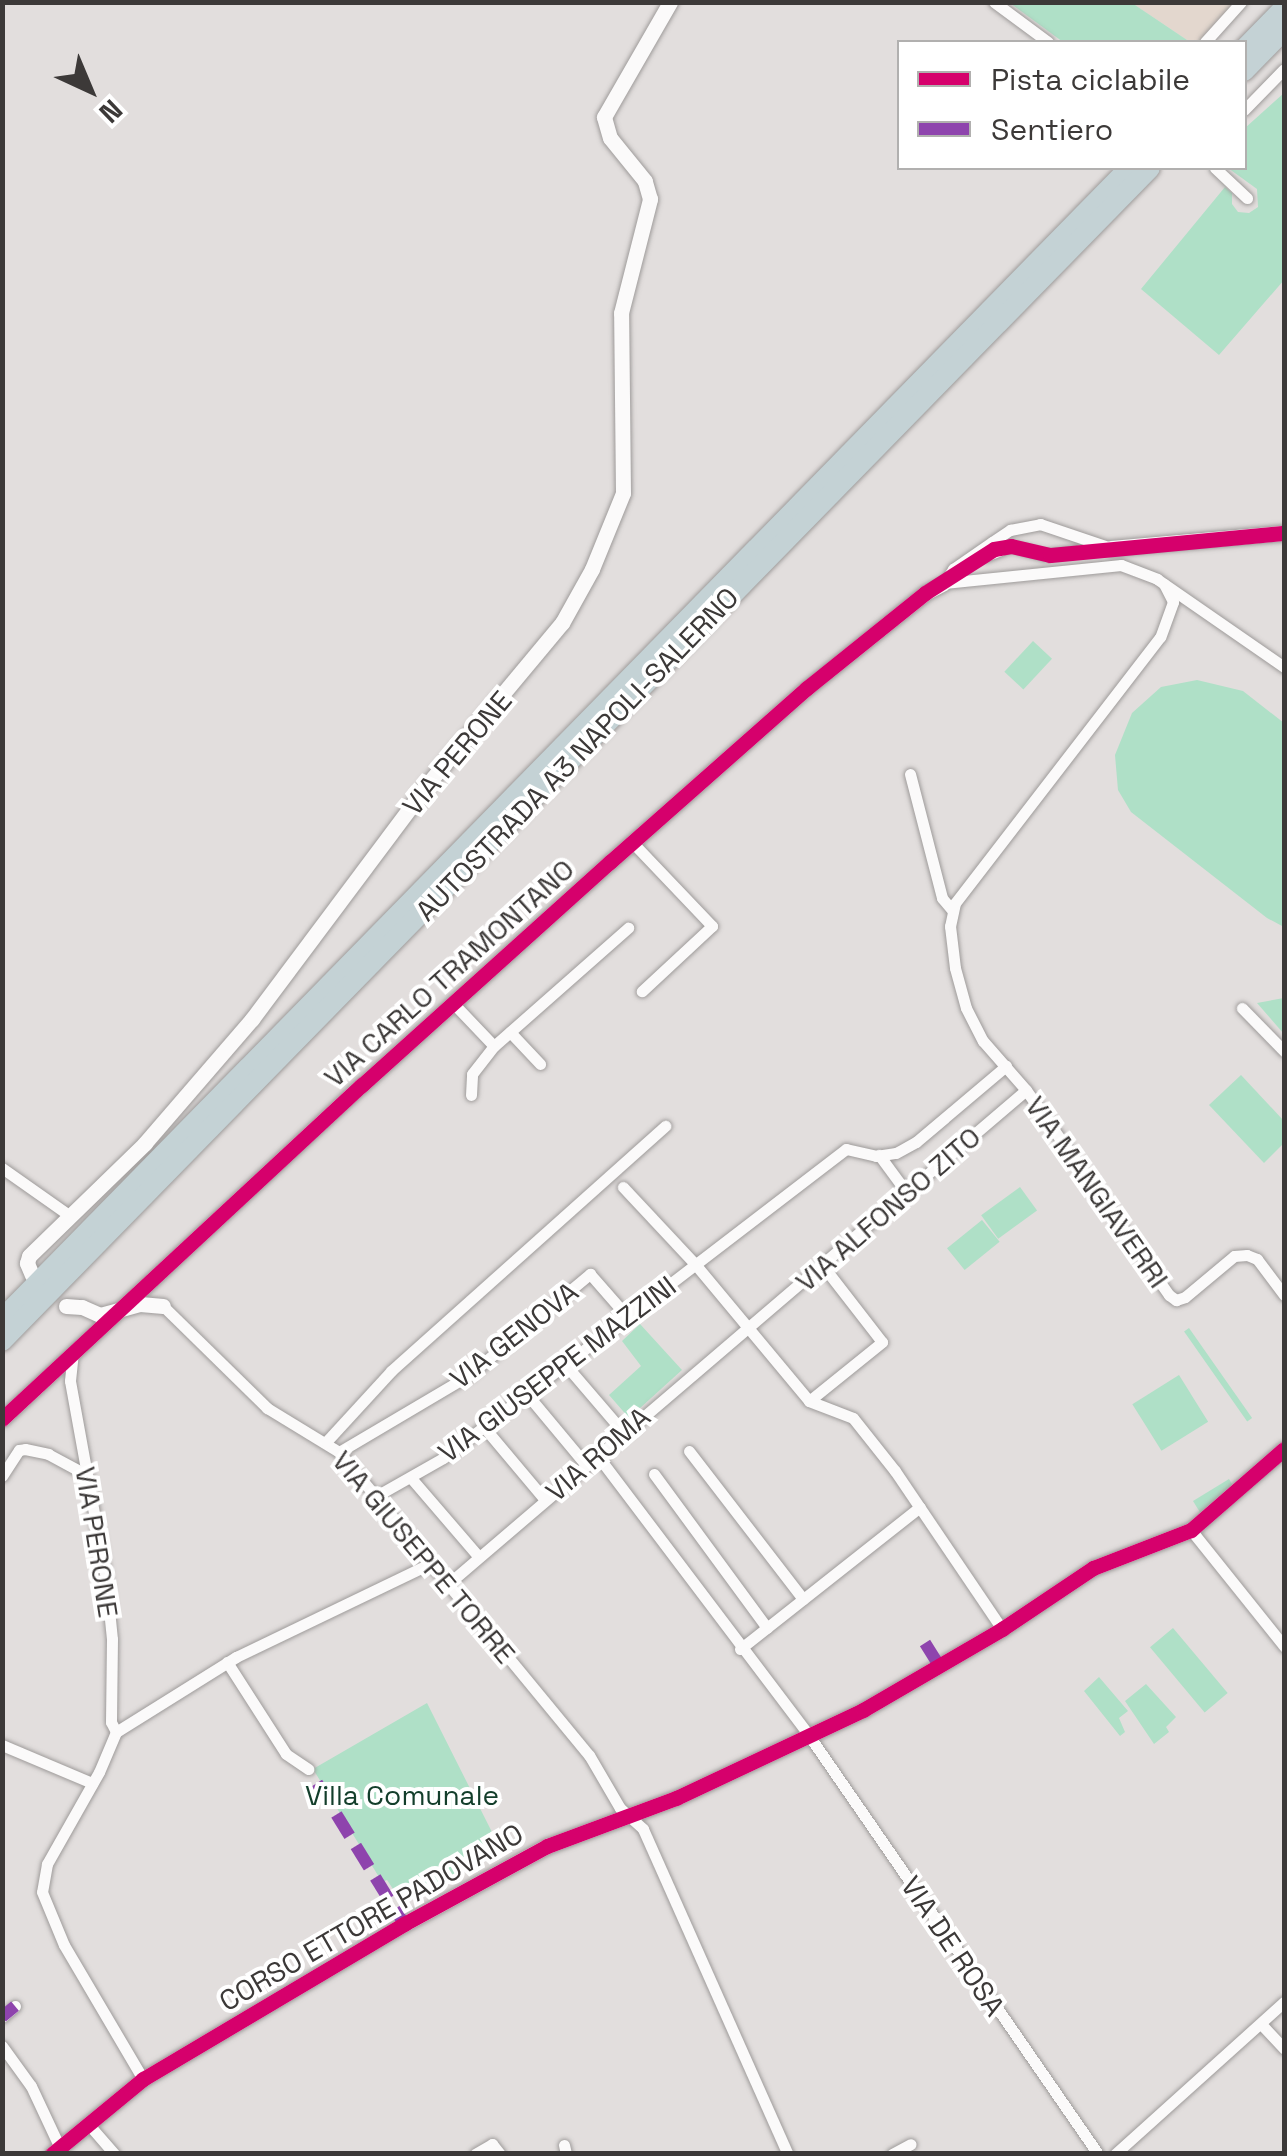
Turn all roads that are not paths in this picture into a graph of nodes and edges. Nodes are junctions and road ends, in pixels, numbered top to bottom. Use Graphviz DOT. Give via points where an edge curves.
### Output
graph roads {
  1 [pos="670,2"];
  2 [pos="994,2"];
  3 [pos="1241,2"];
  4 [pos="1284,8"];
  5 [pos="1284,30"];
  6 [pos="1045,40"];
  7 [pos="1207,40"];
  8 [pos="1247,46"];
  9 [pos="1247,67"];
  10 [pos="1282,77"];
  11 [pos="1247,107"];
  12 [pos="1127,170"];
  13 [pos="1148,170"];
  14 [pos="1217,170"];
  15 [pos="1247,198"];
  16 [pos="1034,526"];
  17 [pos="1052,527"];
  18 [pos="1284,533"];
  19 [pos="1111,548"];
  20 [pos="1033,551"];
  21 [pos="1057,552"];
  22 [pos="1023,574"];
  23 [pos="944,582"];
  24 [pos="1164,584"];
  25 [pos="1284,667"];
  26 [pos="910,774"];
  27 [pos="632,842"];
  28 [pos="954,911"];
  29 [pos="628,928"];
  30 [pos="642,991"];
  31 [pos="453,1003"];
  32 [pos="1242,1008"];
  33 [pos="510,1032"];
  34 [pos="494,1046"];
  35 [pos="1284,1051"];
  36 [pos="540,1064"];
  37 [pos="1006,1066"];
  38 [pos="1026,1090"];
  39 [pos="470,1096"];
  40 [pos="665,1126"];
  41 [pos="880,1156"];
  42 [pos="2,1168"];
  43 [pos="623,1187"];
  44 [pos="907,1193"];
  45 [pos="70,1216"];
  46 [pos="696,1264"];
  47 [pos="166,1266"];
  48 [pos="823,1266"];
  49 [pos="32,1275"];
  50 [pos="144,1286"];
  51 [pos="1284,1294"];
  52 [pos="163,1306"];
  53 [pos="117,1312"];
  54 [pos="625,1314"];
  55 [pos="81,1315"];
  56 [pos="2,1319"];
  57 [pos="100,1326"];
  58 [pos="750,1328"];
  59 [pos="88,1338"];
  60 [pos="2,1340"];
  61 [pos="72,1352"];
  62 [pos="564,1363"];
  63 [pos="526,1393"];
  64 [pos="809,1401"];
  65 [pos="2,1419"];
  66 [pos="484,1426"];
  67 [pos="624,1433"];
  68 [pos="326,1442"];
  69 [pos="1284,1449"];
  70 [pos="689,1451"];
  71 [pos="338,1452"];
  72 [pos="597,1456"];
  73 [pos="586,1465"];
  74 [pos="654,1474"];
  75 [pos="87,1475"];
  76 [pos="2,1476"];
  77 [pos="410,1478"];
  78 [pos="378,1496"];
  79 [pos="545,1500"];
  80 [pos="920,1507"];
  81 [pos="1190,1530"];
  82 [pos="479,1557"];
  83 [pos="431,1563"];
  84 [pos="448,1584"];
  85 [pos="803,1599"];
  86 [pos="767,1628"];
  87 [pos="1002,1629"];
  88 [pos="1284,1646"];
  89 [pos="740,1649"];
  90 [pos="237,1658"];
  91 [pos="116,1732"];
  92 [pos="810,1738"];
  93 [pos="2,1745"];
  94 [pos="308,1769"];
  95 [pos="92,1783"];
  96 [pos="631,1816"];
  97 [pos="1284,2002"];
  98 [pos="15,2006"];
  99 [pos="2,2017"];
  100 [pos="1261,2024"];
  101 [pos="2,2046"];
  102 [pos="1284,2049"];
  103 [pos="144,2079"];
  104 [pos="90,2126"];
  105 [pos="911,2144"];
  106 [pos="496,2149"];
  107 [pos="56,2150"];
  108 [pos="114,2154"];
  109 [pos="475,2154"];
  110 [pos="788,2154"];
  111 [pos="892,2154"];
  112 [pos="1098,2154"];
  113 [pos="1115,2154"];
  1 -- 45 [label="street, VIA PERONE" via="604,117 610,138 645,181 650,199 622,313 623,492 592,569 562,623 426,786 252,1019 145,1144"];
  2 -- 6 [label="street"];
  3 -- 7 [label="street"];
  4 -- 8 [label="highway"];
  5 -- 9 [label="highway"];
  10 -- 11 [label="street"];
  12 -- 56 [label="highway, AUTOSTRADA A3 NAPOLI-SALERNO"];
  13 -- 60 [label="highway, AUTOSTRADA A3 NAPOLI-SALERNO"];
  14 -- 15 [label="street"];
  16 -- 17 [label="street, VIA CARLO TRAMONTANO"];
  16 -- 20 [label="street" via="1025,540"];
  16 -- 23 [label="street, VIA CARLO TRAMONTANO" via="1001,536"];
  17 -- 19 [label="street, VIA CARLO TRAMONTANO"];
  17 -- 21 [label="street" via="1060,536"];
  18 -- 19 [label="street, VIA CARLO TRAMONTANO"];
  19 -- 21 [label="street, VIA CARLO TRAMONTANO"];
  20 -- 21 [label="street, VIA CARLO TRAMONTANO"];
  20 -- 22 [label="street" via="1013,562"];
  20 -- 23 [label="street, VIA CARLO TRAMONTANO" via="994,549"];
  22 -- 23 [label="street"];
  22 -- 24 [label="street" via="1120,564"];
  23 -- 27 [label="street, VIA CARLO TRAMONTANO" via="852,650"];
  24 -- 25 [label="street"];
  24 -- 28 [label="street" via="1173,602 1160,637 1106,698"];
  26 -- 28 [label="street" via="942,898"];
  27 -- 30 [label="street" via="712,926"];
  27 -- 31 [label="street, VIA CARLO TRAMONTANO"];
  28 -- 37 [label="street, VIA MANGIAVERRI" via="952,946 966,1008"];
  29 -- 33 [label="street"];
  31 -- 34 [label="street"];
  31 -- 47 [label="street, VIA CARLO TRAMONTANO"];
  32 -- 35 [label="street"];
  33 -- 34 [label="street"];
  33 -- 36 [label="street"];
  34 -- 39 [label="street" via="472,1074"];
  37 -- 38 [label="street, VIA MANGIAVERRI"];
  37 -- 41 [label="street" via="916,1142"];
  38 -- 44 [label="street, VIA ALFONSO ZITO"];
  38 -- 51 [label="street, VIA MANGIAVERRI" via="1169,1295 1185,1297 1234,1256 1246,1255 1257,1259"];
  40 -- 68 [label="street" via="391,1372"];
  41 -- 44 [label="street"];
  41 -- 46 [label="street" via="846,1149"];
  42 -- 45 [label="street"];
  43 -- 46 [label="street, VIA GIUSEPPE MAZZINI"];
  44 -- 48 [label="street, VIA ALFONSO ZITO"];
  45 -- 49 [label="street, VIA PERONE" via="29,1256"];
  46 -- 54 [label="street, VIA GIUSEPPE MAZZINI"];
  46 -- 58 [label="street"];
  47 -- 50 [label="street, VIA CARLO TRAMONTANO"];
  47 -- 52 [label="street" via="158,1285"];
  48 -- 58 [label="street, VIA ALFONSO ZITO"];
  48 -- 64 [label="street" via="882,1342"];
  50 -- 52 [label="street, VIA GIUSEPPE TORRE"];
  50 -- 53 [label="street, VIA CARLO TRAMONTANO"];
  52 -- 53 [label="street"];
  52 -- 68 [label="street, VIA GIUSEPPE TORRE" via="266,1408"];
  53 -- 55 [label="street" via="100,1316 60,1302"];
  53 -- 57 [label="street, VIA CARLO TRAMONTANO"];
  54 -- 62 [label="street, VIA GIUSEPPE MAZZINI"];
  54 -- 71 [label="street, VIA GENOVA" via="590,1274 469,1375"];
  55 -- 57 [label="street"];
  55 -- 59 [label="street"];
  57 -- 59 [label="street, VIA CARLO TRAMONTANO"];
  58 -- 64 [label="street"];
  58 -- 67 [label="street, VIA ROMA"];
  59 -- 61 [label="street, VIA CARLO TRAMONTANO"];
  61 -- 65 [label="street, VIA CARLO TRAMONTANO"];
  61 -- 75 [label="street, VIA PERONE" via="70,1381"];
  62 -- 63 [label="street, VIA GIUSEPPE MAZZINI"];
  62 -- 67 [label="street"];
  63 -- 66 [label="street, VIA GIUSEPPE MAZZINI"];
  63 -- 73 [label="street"];
  64 -- 80 [label="street" via="853,1418"];
  66 -- 77 [label="street, VIA GIUSEPPE MAZZINI"];
  66 -- 79 [label="street"];
  67 -- 72 [label="street, VIA ROMA"];
  68 -- 71 [label="street, VIA GIUSEPPE TORRE"];
  69 -- 81 [label="street, CORSO ETTORE PADOVANO"];
  70 -- 85 [label="street"];
  71 -- 78 [label="street, VIA GIUSEPPE TORRE"];
  72 -- 73 [label="street, VIA ROMA"];
  72 -- 89 [label="street, VIA DE ROSA"];
  73 -- 79 [label="street, VIA ROMA"];
  74 -- 86 [label="street"];
  75 -- 76 [label="street" via="25,1449"];
  75 -- 91 [label="street, VIA PERONE" via="108,1600"];
  77 -- 78 [label="street, VIA GIUSEPPE MAZZINI"];
  77 -- 82 [label="street"];
  78 -- 83 [label="street, VIA GIUSEPPE TORRE"];
  79 -- 82 [label="street, VIA ROMA"];
  80 -- 85 [label="street"];
  80 -- 87 [label="street"];
  81 -- 87 [label="street, CORSO ETTORE PADOVANO" via="1093,1568"];
  81 -- 88 [label="street"];
  82 -- 84 [label="street, VIA ROMA"];
  83 -- 84 [label="street, VIA GIUSEPPE TORRE"];
  83 -- 90 [label="street"];
  84 -- 96 [label="street, VIA GIUSEPPE TORRE" via="589,1754"];
  85 -- 86 [label="street"];
  86 -- 89 [label="street"];
  87 -- 92 [label="street, CORSO ETTORE PADOVANO"];
  89 -- 92 [label="street, VIA DE ROSA"];
  90 -- 91 [label="street"];
  90 -- 94 [label="street" via="286,1754"];
  91 -- 95 [label="street"];
  92 -- 96 [label="street, CORSO ETTORE PADOVANO"];
  92 -- 112 [label="street, VIA DE ROSA"];
  93 -- 95 [label="street"];
  95 -- 103 [label="street" via="47,1864 42,1892 71,1958"];
  96 -- 103 [label="street, CORSO ETTORE PADOVANO" via="547,1846 476,1883"];
  96 -- 110 [label="street, VIA GIUSEPPE TORRE" via="643,1829"];
  97 -- 100 [label="street"];
  98 -- 99 [label="street"];
  100 -- 102 [label="street"];
  100 -- 113 [label="street"];
  101 -- 107 [label="street" via="31,2086"];
  103 -- 104 [label="street, CORSO ETTORE PADOVANO"];
  104 -- 107 [label="street, CORSO ETTORE PADOVANO"];
  104 -- 108 [label="street"];
  105 -- 111 [label="street"];
  106 -- 109 [label="street"];
}
